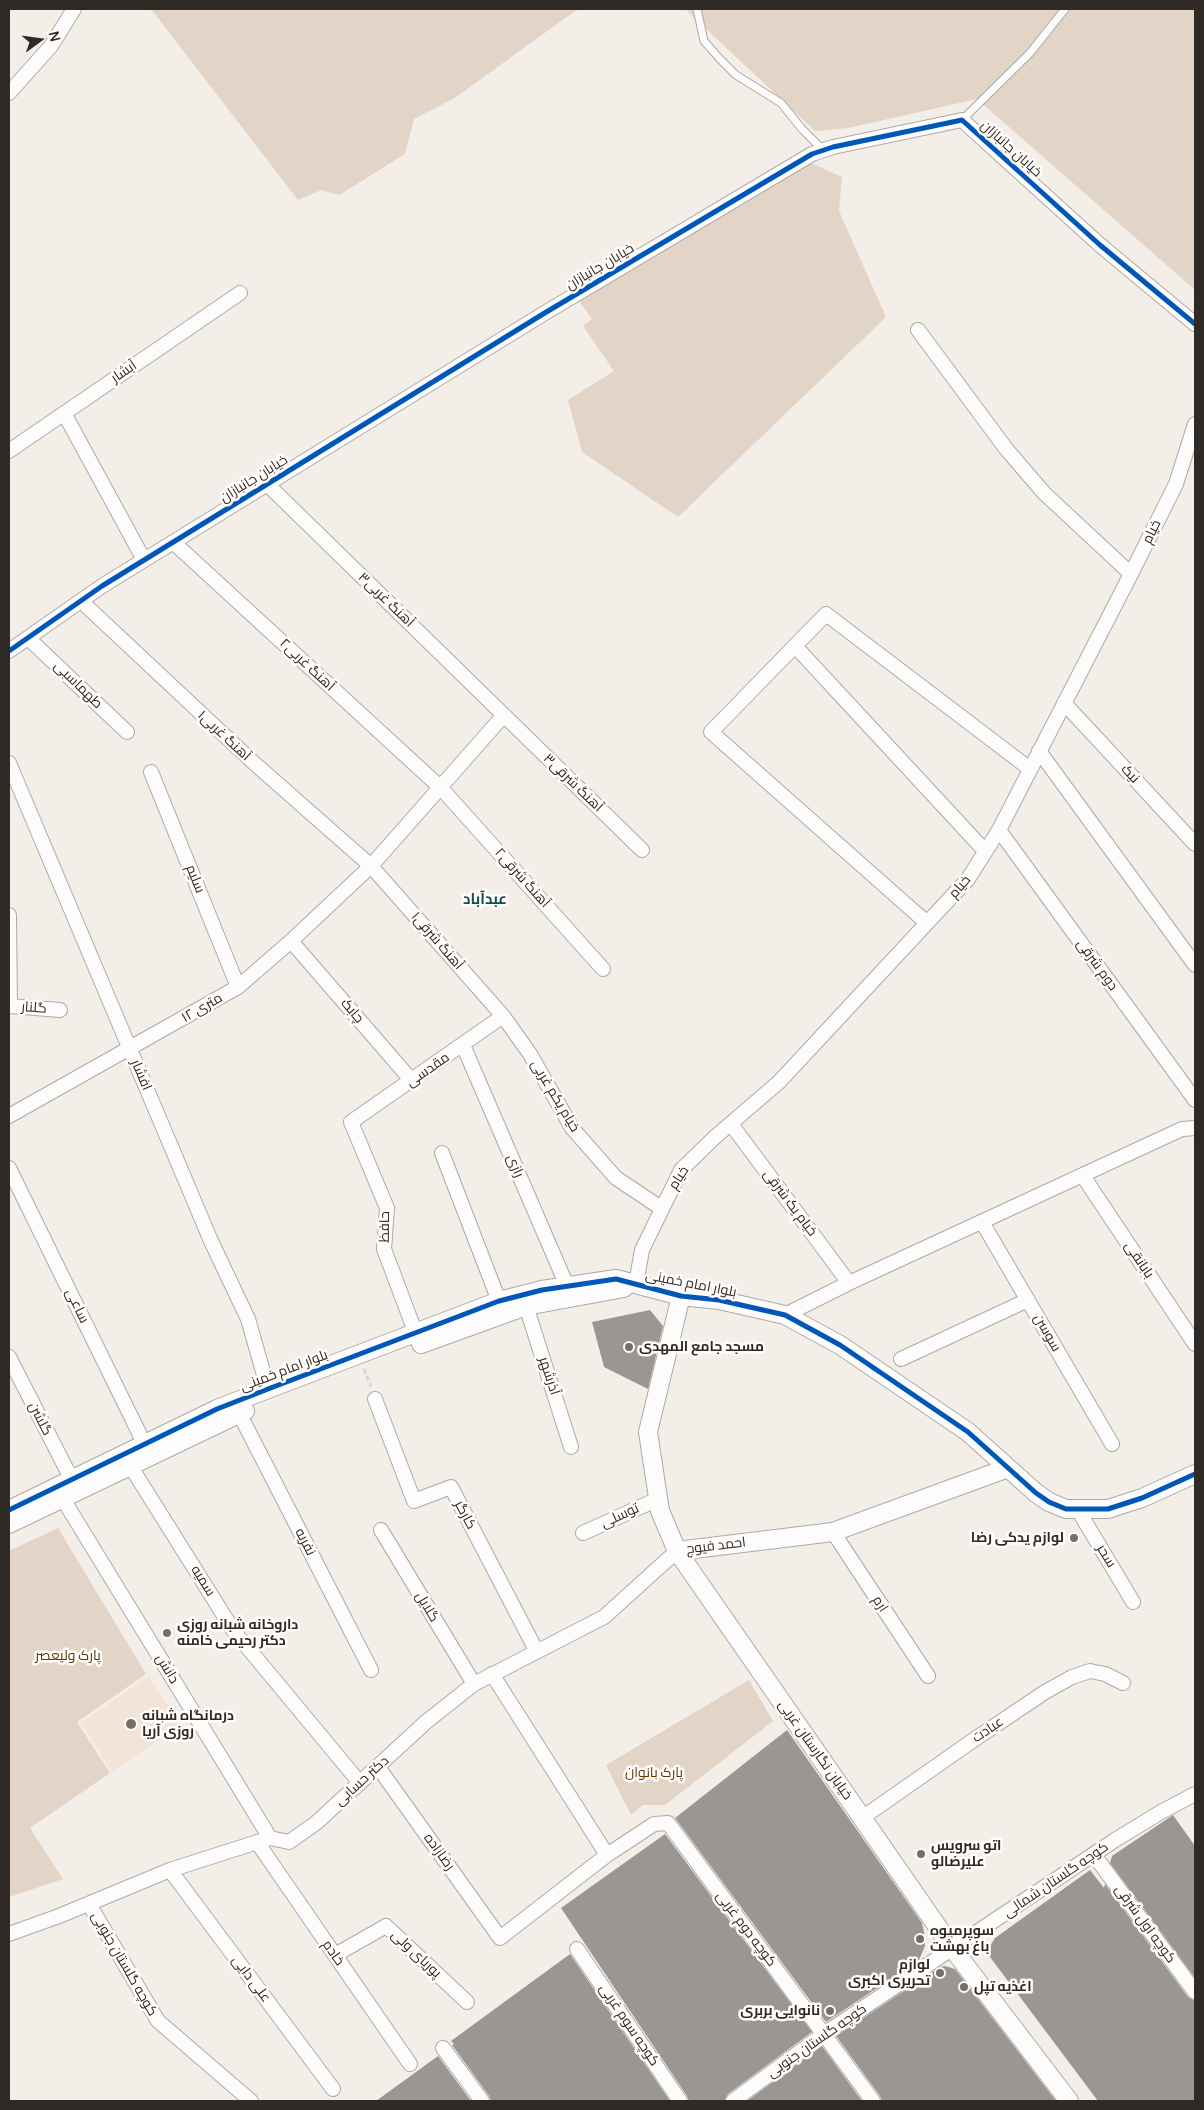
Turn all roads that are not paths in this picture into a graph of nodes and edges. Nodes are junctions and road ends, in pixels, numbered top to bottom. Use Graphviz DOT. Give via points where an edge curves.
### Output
graph roads {
  1 [pos="74,9"];
  2 [pos="697,9"];
  3 [pos="1065,9"];
  4 [pos="9,93"];
  5 [pos="962,120"];
  6 [pos="823,150"];
  7 [pos="240,293"];
  8 [pos="1195,324"];
  9 [pos="918,330"];
  10 [pos="64,413"];
  11 [pos="1195,424"];
  12 [pos="9,451"];
  13 [pos="267,484"];
  14 [pos="173,542"];
  15 [pos="144,560"];
  16 [pos="1131,574"];
  17 [pos="81,601"];
  18 [pos="29,639"];
  19 [pos="795,646"];
  20 [pos="9,651"];
  21 [pos="1064,703"];
  22 [pos="504,715"];
  23 [pos="127,732"];
  24 [pos="1039,751"];
  25 [pos="9,763"];
  26 [pos="1030,770"];
  27 [pos="151,772"];
  28 [pos="441,788"];
  29 [pos="999,830"];
  30 [pos="1195,844"];
  31 [pos="642,850"];
  32 [pos="986,851"];
  33 [pos="371,866"];
  34 [pos="9,915"];
  35 [pos="927,924"];
  36 [pos="291,941"];
  37 [pos="1195,965"];
  38 [pos="603,969"];
  39 [pos="238,987"];
  40 [pos="60,1010"];
  41 [pos="503,1016"];
  42 [pos="463,1045"];
  43 [pos="130,1049"];
  44 [pos="412,1081"];
  45 [pos="1195,1100"];
  46 [pos="9,1116"];
  47 [pos="351,1122"];
  48 [pos="730,1124"];
  49 [pos="1195,1128"];
  50 [pos="442,1153"];
  51 [pos="9,1168"];
  52 [pos="1083,1176"];
  53 [pos="661,1208"];
  54 [pos="982,1222"];
  55 [pos="850,1283"];
  56 [pos="636,1284"];
  57 [pos="568,1286"];
  58 [pos="681,1296"];
  59 [pos="1028,1300"];
  60 [pos="499,1302"];
  61 [pos="526,1306"];
  62 [pos="785,1316"];
  63 [pos="416,1334"];
  64 [pos="1195,1344"];
  65 [pos="9,1357"];
  66 [pos="901,1359"];
  67 [pos="268,1389"];
  68 [pos="375,1399"];
  69 [pos="239,1413"];
  70 [pos="1112,1444"];
  71 [pos="145,1445"];
  72 [pos="571,1447"];
  73 [pos="131,1466"];
  74 [pos="1008,1468"];
  75 [pos="1195,1474"];
  76 [pos="72,1480"];
  77 [pos="63,1499"];
  78 [pos="658,1499"];
  79 [pos="9,1510"];
  80 [pos="1078,1510"];
  81 [pos="9,1524"];
  82 [pos="381,1530"];
  83 [pos="833,1532"];
  84 [pos="583,1533"];
  85 [pos="677,1551"];
  86 [pos="1133,1602"];
  87 [pos="537,1652"];
  88 [pos="371,1670"];
  89 [pos="492,1674"];
  90 [pos="928,1676"];
  91 [pos="1123,1682"];
  92 [pos="474,1684"];
  93 [pos="378,1767"];
  94 [pos="360,1783"];
  95 [pos="1195,1794"];
  96 [pos="862,1818"];
  97 [pos="263,1840"];
  98 [pos="608,1855"];
  99 [pos="1094,1855"];
  100 [pos="170,1870"];
  101 [pos="89,1904"];
  102 [pos="9,1934"];
  103 [pos="577,1949"];
  104 [pos="953,1949"];
  105 [pos="335,1955"];
  106 [pos="1195,1992"];
  107 [pos="467,2002"];
  108 [pos="824,2034"];
  109 [pos="443,2048"];
  110 [pos="410,2064"];
  111 [pos="333,2089"];
  112 [pos="251,2101"];
  113 [pos="482,2101"];
  114 [pos="680,2101"];
  115 [pos="733,2101"];
  116 [pos="873,2101"];
  117 [pos="1068,2101"];
  1 -- 4 [label="street" via="51,46"];
  2 -- 6 [label="lane" via="704,41 719,58 736,75 781,103"];
  3 -- 5 [label="lane" via="1030,53"];
  5 -- 6 [label="street, خیابان جانبازان"];
  5 -- 8 [label="street, خیابان جانبازان" via="1100,245"];
  6 -- 13 [label="street, خیابان جانبازان" via="543,314"];
  7 -- 10 [label="street, آبشار"];
  9 -- 16 [label="street" via="1006,450 1044,492"];
  10 -- 12 [label="street, آبشار"];
  10 -- 15 [label="street"];
  11 -- 16 [label="street, خیام" via="1176,484"];
  13 -- 14 [label="street, خیابان جانبازان"];
  13 -- 22 [label="street, آهنگ غربی۳"];
  14 -- 15 [label="street, خیابان جانبازان"];
  14 -- 28 [label="street, آهنگ غربی۲"];
  15 -- 17 [label="street, خیابان جانبازان"];
  16 -- 21 [label="street, خیام"];
  17 -- 18 [label="street, خیابان جانبازان"];
  17 -- 33 [label="street, آهنگ غربی۱" via="254,763"];
  18 -- 20 [label="street, خیابان جانبازان"];
  18 -- 23 [label="street, طهماسبی"];
  19 -- 26 [label="street" via="826,614"];
  19 -- 32 [label="street"];
  19 -- 35 [label="street" via="711,732"];
  21 -- 24 [label="street, خیام"];
  21 -- 30 [label="street, نیک"];
  22 -- 28 [label="street, ۱۲ متری"];
  22 -- 31 [label="street, آهنگ شرقی۳"];
  24 -- 26 [label="street, خیام"];
  24 -- 37 [label="street"];
  25 -- 43 [label="street, افشار"];
  26 -- 29 [label="street, خیام"];
  27 -- 39 [label="street, سلیم"];
  28 -- 33 [label="street, ۱۲ متری"];
  28 -- 38 [label="street, آهنگ شرقی۲"];
  29 -- 32 [label="street, خیام"];
  29 -- 45 [label="street, دوم شرقی"];
  32 -- 35 [label="street, خیام" via="968,880"];
  33 -- 36 [label="street, ۱۲ متری"];
  33 -- 41 [label="street, آهنگ شرقی۱"];
  34 -- 40 [label="street, گلنار" via="10,1006"];
  35 -- 48 [label="street, خیام" via="779,1082"];
  36 -- 39 [label="street, ۱۲ متری"];
  36 -- 44 [label="street, چابک"];
  39 -- 43 [label="street, ۱۲ متری"];
  41 -- 42 [label="street, مقدسی"];
  41 -- 53 [label="street, خیام یکم غربی" via="530,1054 572,1128 616,1178"];
  42 -- 44 [label="street, مقدسی"];
  42 -- 57 [label="street, رازی"];
  43 -- 46 [label="street, ۱۲ متری"];
  43 -- 67 [label="street, افشار" via="248,1319"];
  44 -- 47 [label="street, مقدسی"];
  47 -- 63 [label="street, حافظ" via="387,1208 384,1249"];
  48 -- 53 [label="street, خیام" via="681,1170"];
  48 -- 55 [label="street, خیام یک شرقی"];
  49 -- 52 [label="street" via="1182,1129"];
  50 -- 60 [label="street"];
  51 -- 71 [label="street, ساعی"];
  52 -- 54 [label="street"];
  52 -- 64 [label="street, بابانقی"];
  53 -- 56 [label="street, خیام" via="642,1250"];
  54 -- 55 [label="street"];
  54 -- 59 [label="street, سوسن"];
  55 -- 62 [label="street"];
  56 -- 57 [label="street, بلوار امام خمینی" via="616,1279"];
  56 -- 58 [label="street, بلوار امام خمینی"];
  56 -- 61 [label="street, بلوار امام خمینی" via="617,1291"];
  57 -- 60 [label="street, بلوار امام خمینی"];
  58 -- 62 [label="street, بلوار امام خمینی" via="719,1300"];
  58 -- 78 [label="street, احمد فیوج" via="648,1432"];
  59 -- 66 [label="street"];
  59 -- 70 [label="street, سوسن"];
  60 -- 63 [label="street, بلوار امام خمینی"];
  61 -- 69 [label="street, بلوار امام خمینی"];
  61 -- 72 [label="street, آذرشهر"];
  62 -- 74 [label="street, بلوار امام خمینی" via="840,1345 929,1405 968,1432"];
  63 -- 67 [label="street, بلوار امام خمینی"];
  65 -- 76 [label="street, گلشن"];
  67 -- 71 [label="street, بلوار امام خمینی" via="217,1409"];
  68 -- 87 [label="street, کارگر" via="414,1501 451,1487"];
  69 -- 73 [label="street, بلوار امام خمینی"];
  69 -- 88 [label="street, نفریه"];
  71 -- 76 [label="street, بلوار امام خمینی"];
  73 -- 77 [label="street, بلوار امام خمینی"];
  73 -- 94 [label="street, سمیه" via="233,1630"];
  74 -- 80 [label="street, بلوار امام خمینی" via="1049,1502"];
  74 -- 83 [label="street, احمد فیوج"];
  75 -- 80 [label="street, بلوار امام خمینی" via="1108,1509"];
  76 -- 79 [label="street, بلوار امام خمینی"];
  77 -- 81 [label="street, بلوار امام خمینی"];
  77 -- 97 [label="street, دانش"];
  78 -- 84 [label="street, توسلی"];
  78 -- 85 [label="street, احمد فیوج"];
  80 -- 86 [label="street, سحر"];
  82 -- 92 [label="street, گلایل"];
  83 -- 85 [label="street, احمد فیوج"];
  83 -- 90 [label="street, ارم"];
  85 -- 87 [label="street, دکتر حسابی" via="604,1617"];
  85 -- 96 [label="street, خیابان نگارستان غربی"];
  87 -- 89 [label="street, دکتر حسابی"];
  89 -- 92 [label="street, دکتر حسابی"];
  89 -- 98 [label="street"];
  91 -- 96 [label="street, عبادت" via="1090,1671 1072,1677 1006,1718"];
  92 -- 93 [label="street, دکتر حسابی" via="426,1722"];
  93 -- 94 [label="street, دکتر حسابی"];
  93 -- 98 [label="street, رضازاده" via="500,1938"];
  94 -- 97 [label="street, دکتر حسابی" via="290,1842"];
  95 -- 99 [label="street, کوچه گلستان شمالی" via="1160,1812"];
  96 -- 104 [label="street, خیابان نگارستان غربی"];
  97 -- 100 [label="street, دکتر حسابی"];
  97 -- 105 [label="street, خادم"];
  98 -- 108 [label="street, کوچه دوم غربی" via="654,1824 668,1823"];
  99 -- 104 [label="street, کوچه گلستان شمالی"];
  99 -- 106 [label="street, کوچه اول شرقی"];
  100 -- 101 [label="street, دکتر حسابی"];
  100 -- 111 [label="street, علی دایی"];
  101 -- 102 [label="street, دکتر حسابی"];
  101 -- 112 [label="street, کوچه گلستان جنوبی" via="158,2021"];
  103 -- 114 [label="street, کوچه سوم غربی"];
  104 -- 108 [label="street, کوچه گلستان جنوبی"];
  104 -- 117 [label="street, خیابان نگارستان غربی"];
  105 -- 107 [label="street, پوریای ولی" via="386,1926"];
  105 -- 110 [label="street, خادم"];
  108 -- 115 [label="street, کوچه گلستان جنوبی"];
  108 -- 116 [label="street, کوچه دوم غربی"];
  109 -- 113 [label="street"];
}
